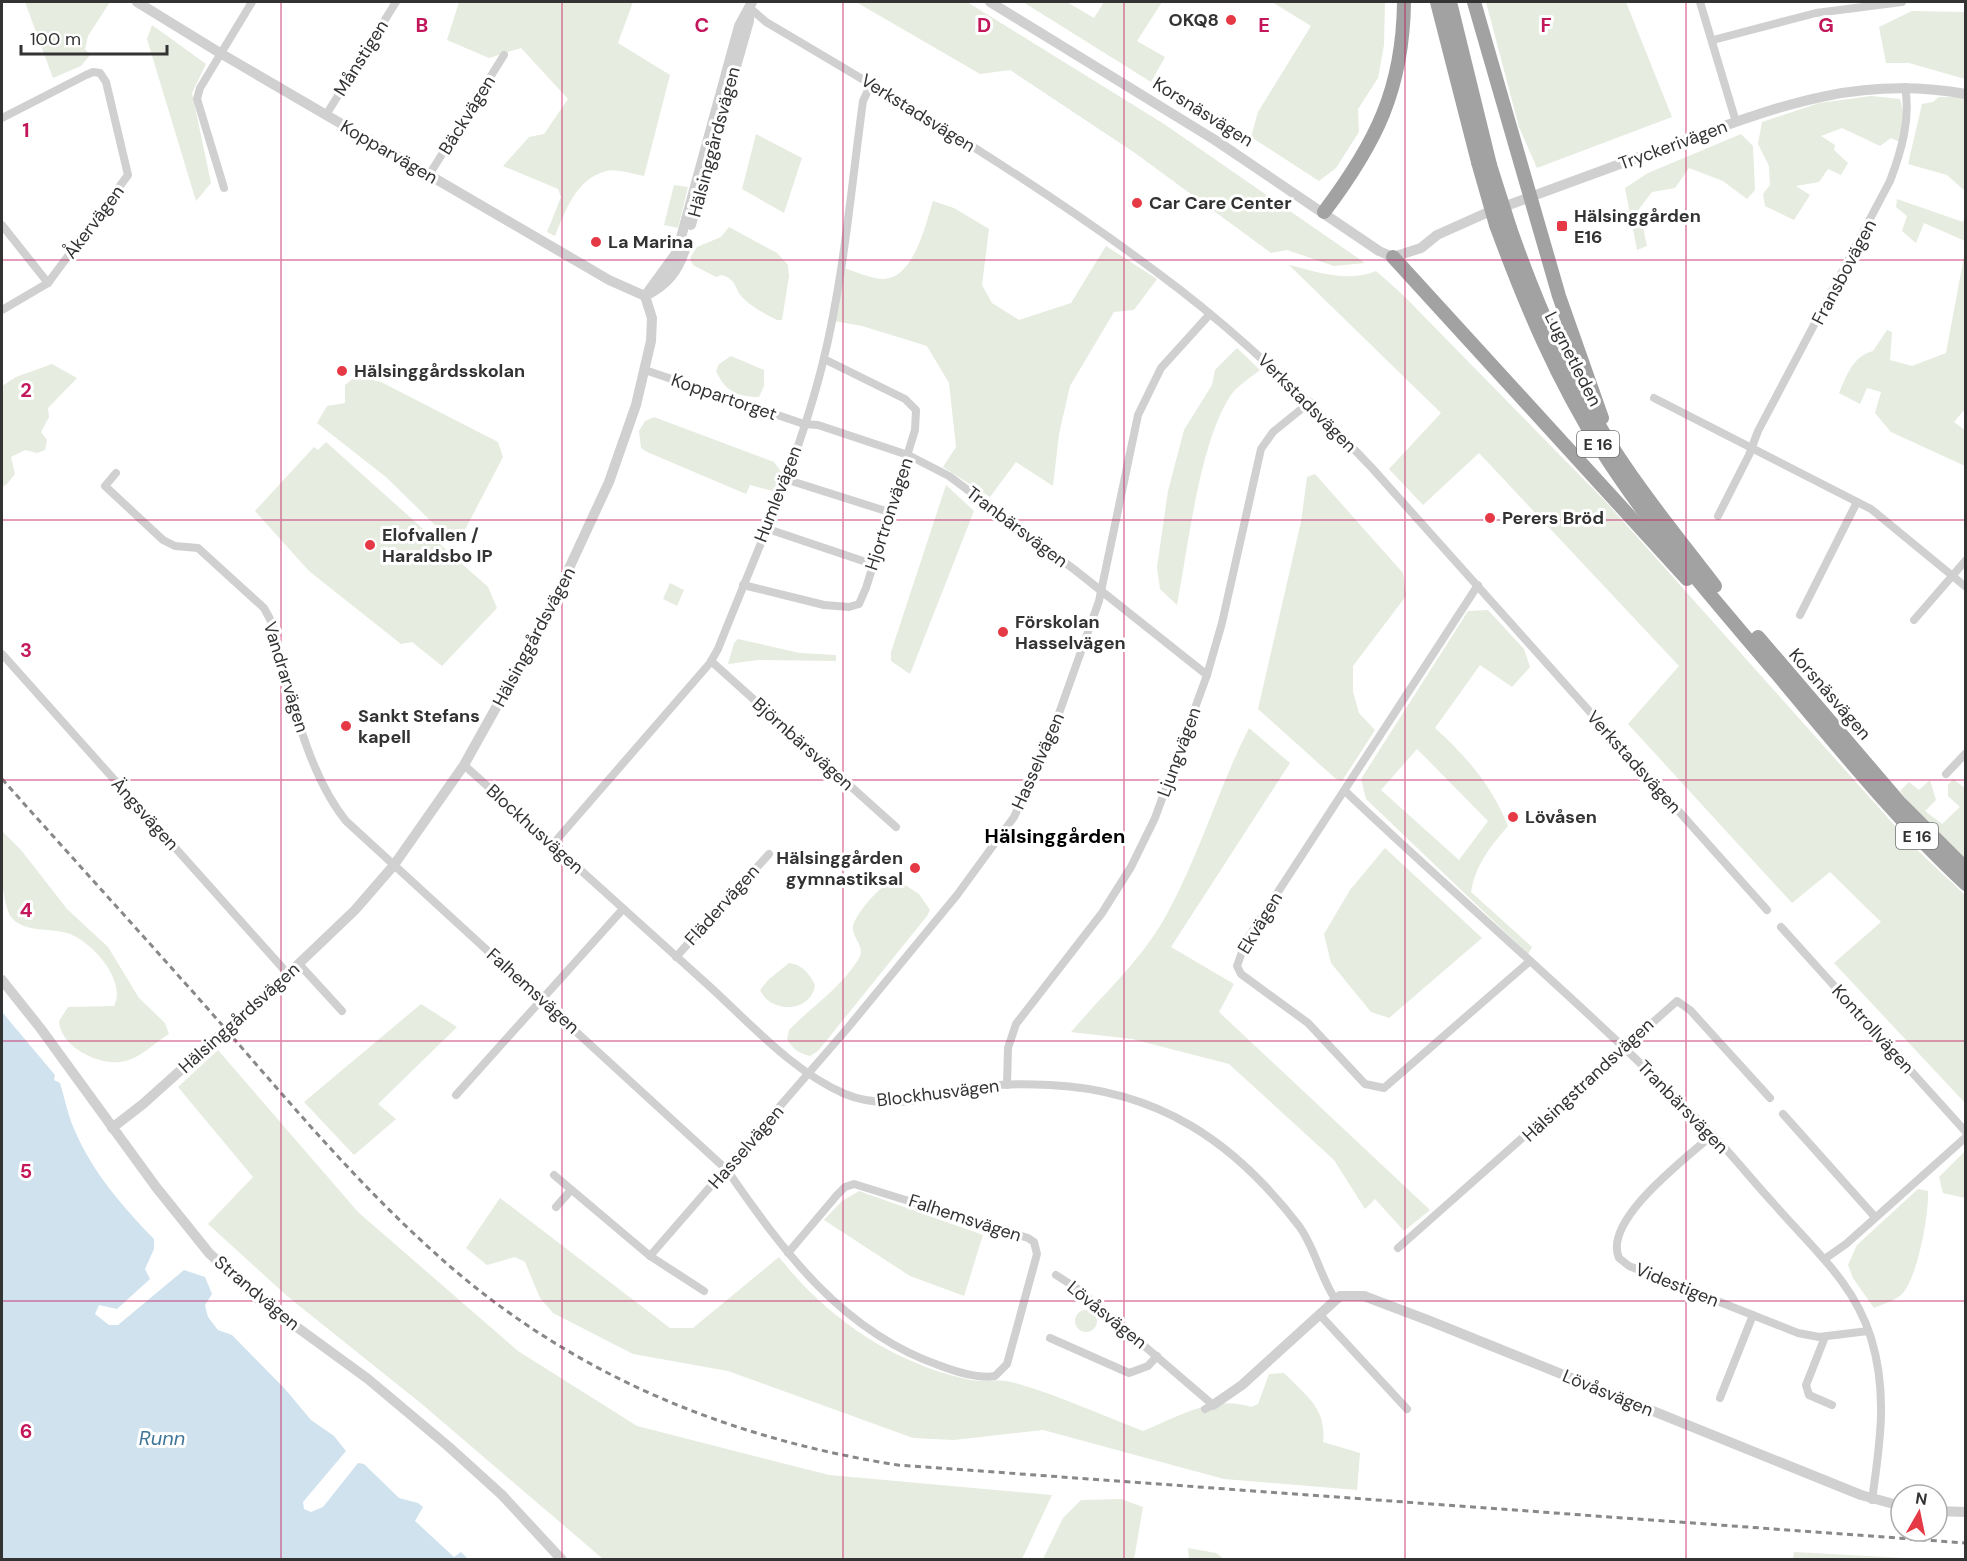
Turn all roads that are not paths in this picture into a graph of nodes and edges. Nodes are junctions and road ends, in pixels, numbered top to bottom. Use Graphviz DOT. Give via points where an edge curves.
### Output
graph roads {
  1 [pos="136,2"];
  2 [pos="252,2"];
  3 [pos="396,2"];
  4 [pos="990,2"];
  5 [pos="1404,2"];
  6 [pos="1437,2"];
  7 [pos="1450,2"];
  8 [pos="1474,2"];
  9 [pos="1700,2"];
  10 [pos="1902,2"];
  11 [pos="751,4"];
  12 [pos="1713,40"];
  13 [pos="220,53"];
  14 [pos="504,55"];
  15 [pos="871,84"];
  16 [pos="1905,87"];
  17 [pos="1965,94"];
  18 [pos="326,115"];
  19 [pos="2,118"];
  20 [pos="1736,122"];
  21 [pos="1484,164"];
  22 [pos="429,175"];
  23 [pos="224,188"];
  24 [pos="1529,197"];
  25 [pos="1324,212"];
  26 [pos="2,225"];
  27 [pos="1503,226"];
  28 [pos="1393,257"];
  29 [pos="48,282"];
  30 [pos="645,296"];
  31 [pos="2,310"];
  32 [pos="1210,314"];
  33 [pos="824,360"];
  34 [pos="645,370"];
  35 [pos="1654,398"];
  36 [pos="1310,402"];
  37 [pos="804,424"];
  38 [pos="1752,447"];
  39 [pos="908,455"];
  40 [pos="116,473"];
  41 [pos="785,479"];
  42 [pos="1857,502"];
  43 [pos="889,512"];
  44 [pos="1718,516"];
  45 [pos="765,528"];
  46 [pos="1676,534"];
  47 [pos="1965,560"];
  48 [pos="872,564"];
  49 [pos="1953,575"];
  50 [pos="743,585"];
  51 [pos="1478,585"];
  52 [pos="1965,587"];
  53 [pos="1102,592"];
  54 [pos="1800,615"];
  55 [pos="1914,620"];
  56 [pos="2,654"];
  57 [pos="711,661"];
  58 [pos="1207,675"];
  59 [pos="1804,707"];
  60 [pos="1965,753"];
  61 [pos="464,765"];
  62 [pos="1946,774"];
  63 [pos="1345,791"];
  64 [pos="896,827"];
  65 [pos="553,844"];
  66 [pos="769,854"];
  67 [pos="394,865"];
  68 [pos="1965,869"];
  69 [pos="1965,884"];
  70 [pos="623,909"];
  71 [pos="1767,910"];
  72 [pos="1781,927"];
  73 [pos="676,957"];
  74 [pos="1530,962"];
  75 [pos="299,964"];
  76 [pos="288,974"];
  77 [pos="2,980"];
  78 [pos="543,1000"];
  79 [pos="342,1011"];
  80 [pos="1625,1049"];
  81 [pos="809,1074"];
  82 [pos="1007,1085"];
  83 [pos="456,1095"];
  84 [pos="1770,1098"];
  85 [pos="1782,1114"];
  86 [pos="112,1128"];
  87 [pos="1965,1132"];
  88 [pos="1713,1135"];
  89 [pos="1965,1137"];
  90 [pos="727,1170"];
  91 [pos="554,1175"];
  92 [pos="571,1190"];
  93 [pos="556,1208"];
  94 [pos="1875,1217"];
  95 [pos="1398,1248"];
  96 [pos="788,1253"];
  97 [pos="650,1256"];
  98 [pos="1826,1258"];
  99 [pos="1056,1275"];
  100 [pos="704,1291"];
  101 [pos="1335,1299"];
  102 [pos="1320,1315"];
  103 [pos="1753,1315"];
  104 [pos="1868,1331"];
  105 [pos="1825,1337"];
  106 [pos="1050,1338"];
  107 [pos="1158,1356"];
  108 [pos="1720,1398"];
  109 [pos="1832,1405"];
  110 [pos="1209,1407"];
  111 [pos="1407,1409"];
  112 [pos="1872,1500"];
  113 [pos="1889,1504"];
  114 [pos="1949,1511"];
  115 [pos="1965,1512"];
  116 [pos="562,1560"];
  1 -- 13 [label="street, Kopparvägen"];
  2 -- 13 [label="street"];
  3 -- 18 [label="street, Månstigen"];
  4 -- 25 [label="street, Korsnäsvägen"];
  5 -- 25 [label="highway" via="1404,32 1395,86 1383,118 1352,175"];
  6 -- 21 [label="highway, Lugnetleden / E 16"];
  7 -- 21 [label="highway, Lugnetleden / E 16"];
  8 -- 24 [label="highway, E 16"];
  9 -- 12 [label="street"];
  10 -- 12 [label="street" via="1816,13"];
  11 -- 15 [label="street, Verkstadsvägen" via="766,22"];
  11 -- 30 [label="street, Hälsinggårdsvägen" via="739,26 676,252"];
  12 -- 20 [label="street"];
  13 -- 18 [label="street, Kopparvägen"];
  13 -- 23 [label="street" via="197,99"];
  14 -- 22 [label="street, Bäckvägen"];
  15 -- 32 [label="street, Verkstadsvägen" via="1009,170"];
  15 -- 33 [label="street, Humlevägen" via="862,108"];
  16 -- 17 [label="street, Tryckerivägen"];
  16 -- 20 [label="street, Tryckerivägen" via="1808,98"];
  16 -- 38 [label="street, Fransbovägen" via="1903,139 1890,181"];
  18 -- 22 [label="street, Kopparvägen"];
  19 -- 29 [label="street, Åkervägen" via="86,75 98,72 106,82 128,175"];
  20 -- 24 [label="street, Tryckerivägen"];
  21 -- 27 [label="highway, Lugnetleden / E 16, bridge"];
  22 -- 30 [label="street, Kopparvägen" via="609,280"];
  24 -- 28 [label="street, Tryckerivägen" via="1437,235 1421,248"];
  24 -- 46 [label="highway, E 16" via="1603,419"];
  25 -- 28 [label="street, Korsnäsvägen"];
  26 -- 29 [label="street"];
  27 -- 46 [label="highway, Lugnetleden / E 16" via="1582,397 1629,473"];
  27 -- 59 [label="highway, Lugnetleden / E 16" via="1542,340 1601,449 1682,559"];
  28 -- 59 [label="highway, E 16"];
  29 -- 31 [label="street, Åkervägen"];
  30 -- 34 [label="street, Hälsinggårdsvägen" via="652,318"];
  32 -- 36 [label="street, Verkstadsvägen"];
  32 -- 53 [label="street, Hasselvägen" via="1161,368 1138,415"];
  33 -- 37 [label="street, Humlevägen"];
  33 -- 39 [label="street, Hjortronvägen" via="913,405 917,422"];
  34 -- 37 [label="street, Koppartorget"];
  34 -- 61 [label="street, Hälsinggårdsvägen" via="623,446 595,518 520,666"];
  35 -- 38 [label="street"];
  36 -- 51 [label="street, Verkstadsvägen"];
  36 -- 58 [label="street, Ljungvägen" via="1274,432 1259,453"];
  37 -- 39 [label="street, Tranbärsvägen" via="818,425"];
  37 -- 41 [label="street, Humlevägen"];
  38 -- 42 [label="street"];
  38 -- 44 [label="street, Fransbovägen"];
  39 -- 43 [label="street, Hjortronvägen"];
  39 -- 53 [label="street, Tranbärsvägen" via="974,493"];
  40 -- 67 [label="street, Vandrarvägen" via="105,486 138,519 162,540 175,546 198,548 264,608 294,707 330,801"];
  41 -- 43 [label="street"];
  41 -- 45 [label="street, Humlevägen"];
  42 -- 49 [label="street" via="1895,526"];
  42 -- 54 [label="street"];
  43 -- 48 [label="street, Hjortronvägen"];
  45 -- 48 [label="street"];
  45 -- 50 [label="street, Humlevägen"];
  46 -- 68 [label="highway, Korsnäsvägen / E 16" via="1720,592 1876,776"];
  47 -- 49 [label="street"];
  48 -- 50 [label="street, Hjortronvägen" via="860,603 851,607 824,605"];
  49 -- 52 [label="street"];
  49 -- 55 [label="street"];
  50 -- 57 [label="street, Humlevägen"];
  51 -- 63 [label="street, Ekvägen"];
  51 -- 71 [label="street, Verkstadsvägen"];
  53 -- 58 [label="street, Tranbärsvägen"];
  53 -- 81 [label="street, Hasselvägen" via="1047,747 1014,817 957,895"];
  56 -- 76 [label="street, Ängsvägen"];
  57 -- 64 [label="street, Björnbärsvägen"];
  57 -- 65 [label="street, Humlevägen"];
  58 -- 82 [label="street, Ljungvägen" via="1155,818 1131,867 1102,914 1013,1029"];
  59 -- 69 [label="highway, Korsnäsvägen / E 16" via="1911,830"];
  60 -- 62 [label="street"];
  61 -- 65 [label="street, Blockhusvägen"];
  61 -- 67 [label="street, Hälsinggårdsvägen"];
  63 -- 74 [label="street, Tranbärsvägen"];
  63 -- 74 [label="street, Ekvägen" via="1243,946 1237,961 1241,974 1308,1023 1365,1084 1384,1088"];
  65 -- 70 [label="street, Blockhusvägen"];
  66 -- 73 [label="street, Flädervägen"];
  67 -- 75 [label="street, Hälsinggårdsvägen" via="355,910"];
  67 -- 78 [label="street, Falhemsvägen"];
  70 -- 73 [label="street, Blockhusvägen"];
  70 -- 78 [label="street"];
  72 -- 87 [label="street, Kontrollvägen"];
  73 -- 81 [label="street, Blockhusvägen"];
  74 -- 80 [label="street, Tranbärsvägen"];
  75 -- 76 [label="street, Hälsinggårdsvägen"];
  75 -- 79 [label="street"];
  76 -- 86 [label="street, Hälsinggårdsvägen"];
  77 -- 86 [label="street, Strandvägen"];
  78 -- 83 [label="street"];
  78 -- 90 [label="street, Falhemsvägen"];
  80 -- 84 [label="street, Hälsingstrandsvägen" via="1677,1001 1690,1010"];
  80 -- 88 [label="street, Tranbärsvägen"];
  80 -- 95 [label="street, Hälsingstrandsvägen"];
  81 -- 82 [label="street, Blockhusvägen" via="847,1095 877,1102"];
  81 -- 90 [label="street, Hasselvägen"];
  82 -- 101 [label="street, Blockhusvägen" via="1094,1088 1155,1105 1186,1122 1238,1161 1298,1226"];
  85 -- 94 [label="street"];
  86 -- 116 [label="street, Strandvägen" via="190,1231 231,1275 368,1379 449,1447 502,1495"];
  88 -- 98 [label="street, Tranbärsvägen"];
  88 -- 103 [label="street, Videstigen" via="1638,1203 1621,1229 1617,1253 1629,1266"];
  89 -- 94 [label="street"];
  90 -- 96 [label="street, Falhemsvägen"];
  90 -- 97 [label="street, Hasselvägen"];
  91 -- 92 [label="street"];
  92 -- 93 [label="street"];
  92 -- 97 [label="street"];
  94 -- 98 [label="street"];
  96 -- 96 [label="street, Falhemsvägen" via="820,1290 888,1340 930,1362 989,1377 1007,1364 1037,1254 1034,1242 1028,1238 854,1184 837,1195"];
  97 -- 100 [label="street"];
  98 -- 104 [label="street, Tranbärsvägen" via="1850,1291"];
  99 -- 107 [label="street, Lövåsvägen"];
  101 -- 102 [label="street, Lövåsvägen"];
  101 -- 112 [label="street, Lövåsvägen" via="1352,1294 1381,1301"];
  102 -- 110 [label="street, Lövåsvägen" via="1242,1385"];
  102 -- 111 [label="street"];
  103 -- 105 [label="street, Videstigen" via="1798,1333"];
  103 -- 108 [label="street"];
  104 -- 105 [label="street, Videstigen"];
  104 -- 112 [label="street, Tranbärsvägen" via="1879,1369 1883,1413"];
  105 -- 109 [label="street" via="1806,1385 1809,1395"];
  106 -- 107 [label="street, Lövåsvägen" via="1130,1373 1148,1366"];
  107 -- 110 [label="street, Lövåsvägen"];
  112 -- 113 [label="street, Lövåsvägen"];
  114 -- 115 [label="street"];
}
